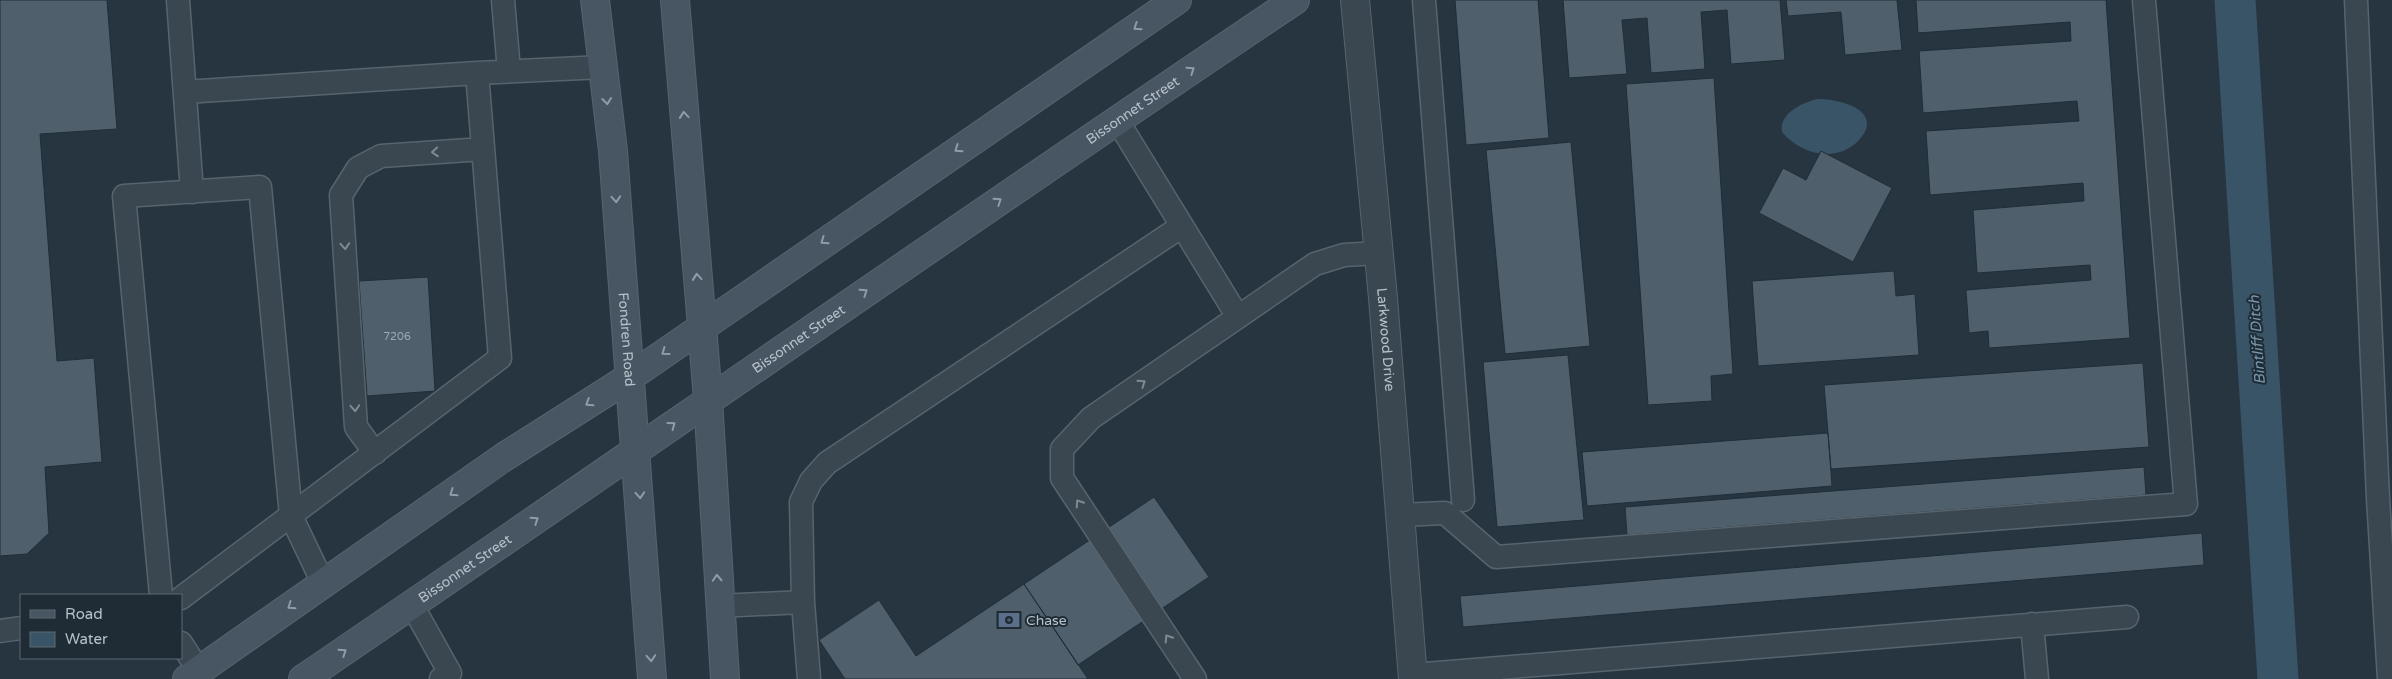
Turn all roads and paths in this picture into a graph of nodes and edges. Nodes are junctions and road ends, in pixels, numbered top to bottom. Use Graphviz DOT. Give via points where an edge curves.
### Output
graph roads {
  1 [pos="178,0"];
  2 [pos="503,0"];
  3 [pos="594,0"];
  4 [pos="675,0"];
  5 [pos="1177,0"];
  6 [pos="1295,0"];
  7 [pos="1355,0"];
  8 [pos="1424,0"];
  9 [pos="2144,0"];
  10 [pos="2356,0"];
  11 [pos="603,68"];
  12 [pos="509,71"];
  13 [pos="477,73"];
  14 [pos="185,92"];
  15 [pos="1117,120"];
  16 [pos="483,148"];
  17 [pos="192,192"];
  18 [pos="1182,226"];
  19 [pos="1378,253"];
  20 [pos="1238,317"];
  21 [pos="701,326"];
  22 [pos="630,377"];
  23 [pos="708,399"];
  24 [pos="636,451"];
  25 [pos="375,453"];
  26 [pos="2385,497"];
  27 [pos="1463,500"];
  28 [pos="1400,515"];
  29 [pos="291,516"];
  30 [pos="323,583"];
  31 [pos="161,594"];
  32 [pos="182,597"];
  33 [pos="803,602"];
  34 [pos="412,605"];
  35 [pos="719,606"];
  36 [pos="2127,617"];
  37 [pos="2032,624"];
  38 [pos="20,628"];
  39 [pos="0,631"];
  40 [pos="182,646"];
  41 [pos="193,675"];
  42 [pos="451,677"];
  43 [pos="1413,677"];
  44 [pos="303,679"];
  45 [pos="652,679"];
  46 [pos="725,679"];
  47 [pos="809,679"];
  48 [pos="1195,679"];
  49 [pos="2037,679"];
  50 [pos="2389,679"];
  1 -- 14 [label="lane"];
  2 -- 12 [label="lane"];
  3 -- 11 [label="main road, Fondren Road"];
  21 -- 4 [label="main road, one-way"];
  5 -- 21 [label="main road, one-way"];
  15 -- 6 [label="main road, Bissonnet Street, one-way"];
  7 -- 19 [label="street, Larkwood Drive"];
  8 -- 27 [label="lane"];
  9 -- 28 [label="lane" via="2186,504 1496,557 1446,514"];
  10 -- 26 [label="lane"];
  11 -- 12 [label="lane"];
  11 -- 22 [label="main road, Fondren Road, one-way" via="613,150"];
  12 -- 13 [label="lane"];
  13 -- 14 [label="lane"];
  13 -- 16 [label="lane"];
  14 -- 17 [label="lane"];
  15 -- 18 [label="lane"];
  23 -- 15 [label="main road, Bissonnet Street, one-way"];
  16 -- 25 [label="lane" via="500,358"];
  16 -- 25 [label="lane, one-way" via="381,156 358,168 341,195 356,427"];
  17 -- 29 [label="lane" via="260,187"];
  17 -- 31 [label="lane" via="124,196"];
  18 -- 20 [label="lane"];
  18 -- 33 [label="lane" via="827,463 811,481 801,502"];
  19 -- 20 [label="lane" via="1344,255 1315,264"];
  19 -- 28 [label="street, Larkwood Drive"];
  48 -- 20 [label="lane, one-way" via="1062,478 1062,449 1092,418"];
  21 -- 22 [label="main road, one-way"];
  21 -- 23 [label="main road"];
  22 -- 24 [label="main road, Fondren Road"];
  22 -- 30 [label="main road, one-way" via="504,457"];
  24 -- 23 [label="main road, Bissonnet Street, one-way"];
  35 -- 23 [label="main road, one-way"];
  34 -- 24 [label="main road, Bissonnet Street, one-way"];
  24 -- 45 [label="main road, Fondren Road, one-way"];
  25 -- 29 [label="lane"];
  26 -- 50 [label="lane"];
  28 -- 43 [label="street, Larkwood Drive"];
  29 -- 30 [label="lane"];
  29 -- 32 [label="lane"];
  30 -- 41 [label="main road, one-way"];
  33 -- 35 [label="lane"];
  33 -- 47 [label="lane"];
  34 -- 42 [label="lane"];
  44 -- 34 [label="main road, Bissonnet Street, one-way"];
  35 -- 46 [label="main road"];
  36 -- 37 [label="lane"];
  37 -- 43 [label="lane"];
  37 -- 49 [label="lane"];
  38 -- 39 [label="lane"];
  40 -- 41 [label="lane"];
}
